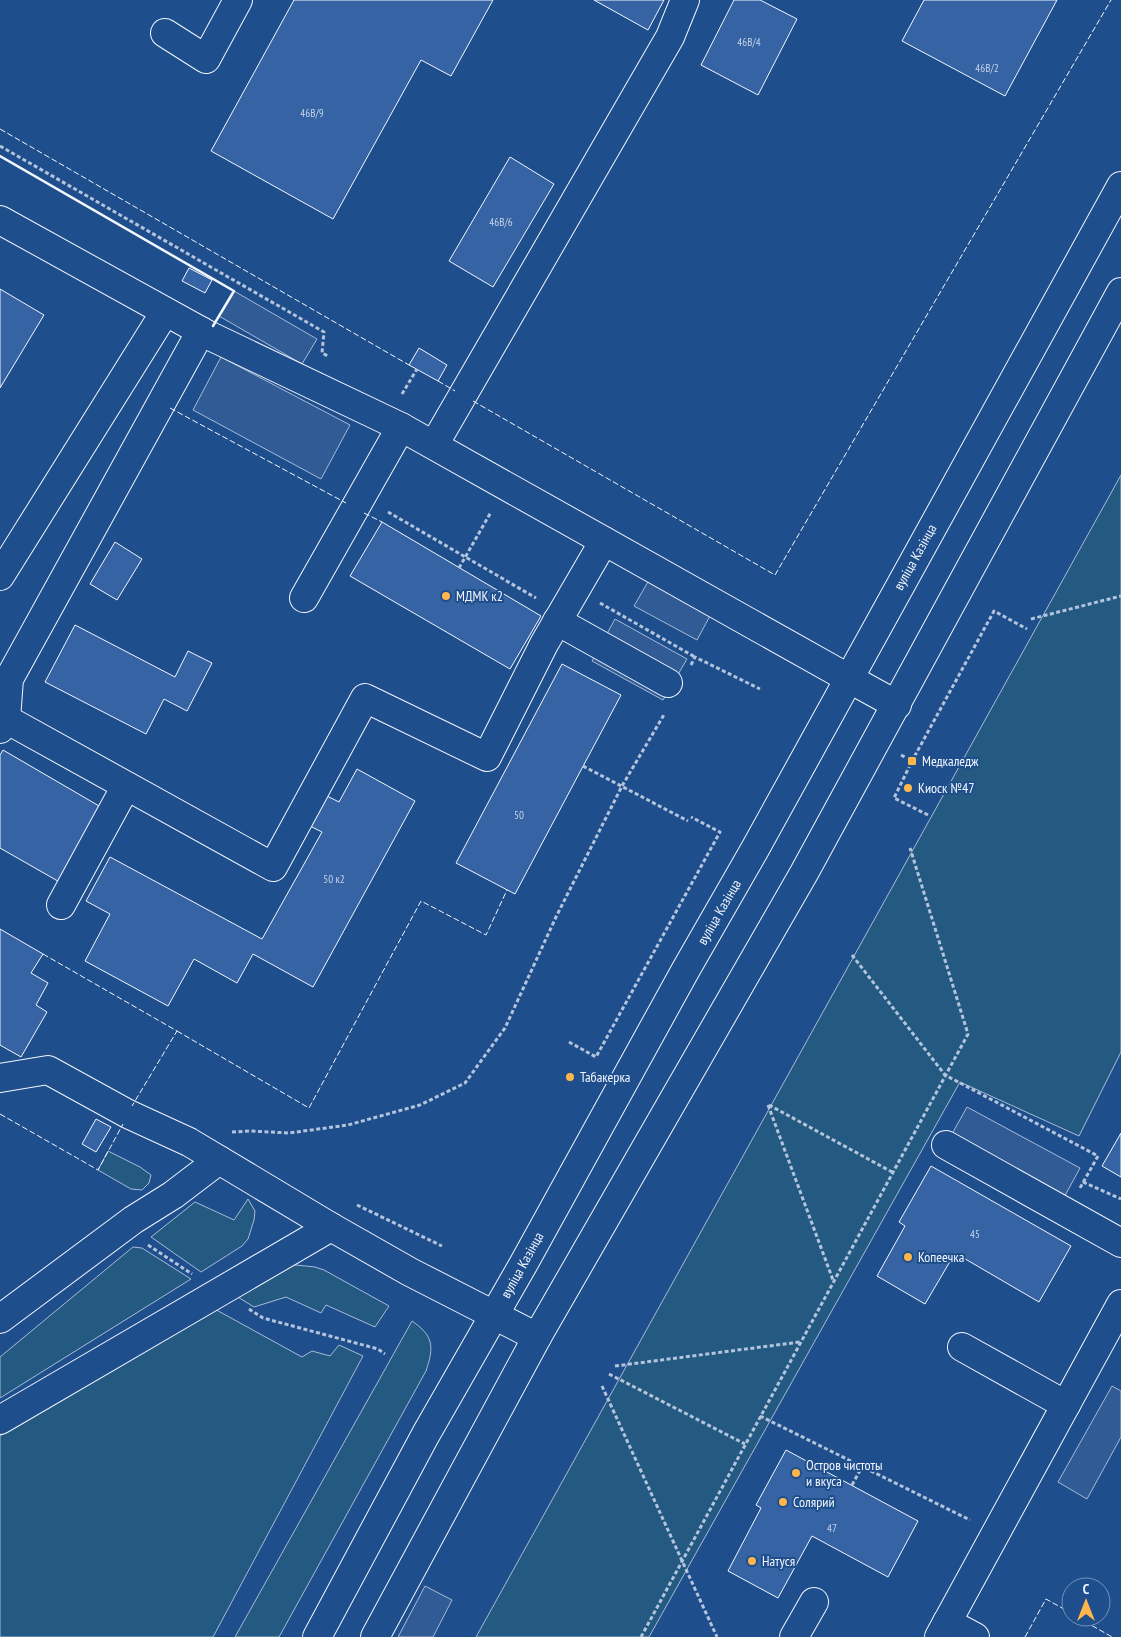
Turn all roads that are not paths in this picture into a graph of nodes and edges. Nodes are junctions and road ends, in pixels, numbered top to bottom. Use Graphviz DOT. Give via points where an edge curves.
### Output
graph roads {
  1 [pos="238,0"];
  2 [pos="685,0"];
  3 [pos="165,33"];
  4 [pos="1121,186"];
  5 [pos="0,220"];
  6 [pos="1121,292"];
  7 [pos="165,312"];
  8 [pos="201,331"];
  9 [pos="400,414"];
  10 [pos="434,445"];
  11 [pos="604,541"];
  12 [pos="0,576"];
  13 [pos="304,598"];
  14 [pos="560,617"];
  15 [pos="848,678"];
  16 [pos="668,696"];
  17 [pos="897,704"];
  18 [pos="3,724"];
  19 [pos="126,786"];
  20 [pos="60,905"];
  21 [pos="0,1078"];
  22 [pos="946,1146"];
  23 [pos="220,1160"];
  24 [pos="331,1227"];
  25 [pos="1121,1243"];
  26 [pos="1121,1304"];
  27 [pos="494,1316"];
  28 [pos="0,1319"];
  29 [pos="537,1338"];
  30 [pos="962,1347"];
  31 [pos="1066,1405"];
  32 [pos="0,1420"];
  33 [pos="814,1602"];
  34 [pos="943,1630"];
  35 [pos="317,1637"];
  36 [pos="375,1637"];
  37 [pos="794,1637"];
  38 [pos="974,1637"];
  1 -- 3 [label="main road" via="206,59"];
  2 -- 10 [label="main road" via="670,37"];
  4 -- 15 [label="main road, вуліца Казінца"];
  5 -- 7 [label="main road"];
  6 -- 17 [label="main road"];
  7 -- 8 [label="main road"];
  7 -- 12 [label="main road"];
  8 -- 9 [label="main road"];
  8 -- 18 [label="main road" via="9,679"];
  9 -- 10 [label="main road"];
  9 -- 13 [label="main road" via="361,496"];
  10 -- 11 [label="main road"];
  11 -- 14 [label="main road"];
  11 -- 15 [label="main road"];
  14 -- 16 [label="main road"];
  14 -- 19 [label="main road" via="487,757 366,698 273,867"];
  15 -- 17 [label="main road"];
  15 -- 27 [label="main road, вуліца Казінца"];
  17 -- 29 [label="main road" via="799,882"];
  18 -- 19 [label="main road"];
  19 -- 20 [label="main road"];
  21 -- 23 [label="main road" via="48,1070"];
  22 -- 25 [label="main road"];
  23 -- 24 [label="main road"];
  23 -- 28 [label="main road"];
  24 -- 27 [label="main road"];
  24 -- 32 [label="main road"];
  26 -- 31 [label="main road"];
  27 -- 29 [label="main road"];
  27 -- 35 [label="main road, вуліца Казінца" via="426,1434"];
  29 -- 36 [label="main road"];
  30 -- 31 [label="main road"];
  31 -- 34 [label="main road"];
  33 -- 37 [label="main road"];
  34 -- 38 [label="main road"];
}
